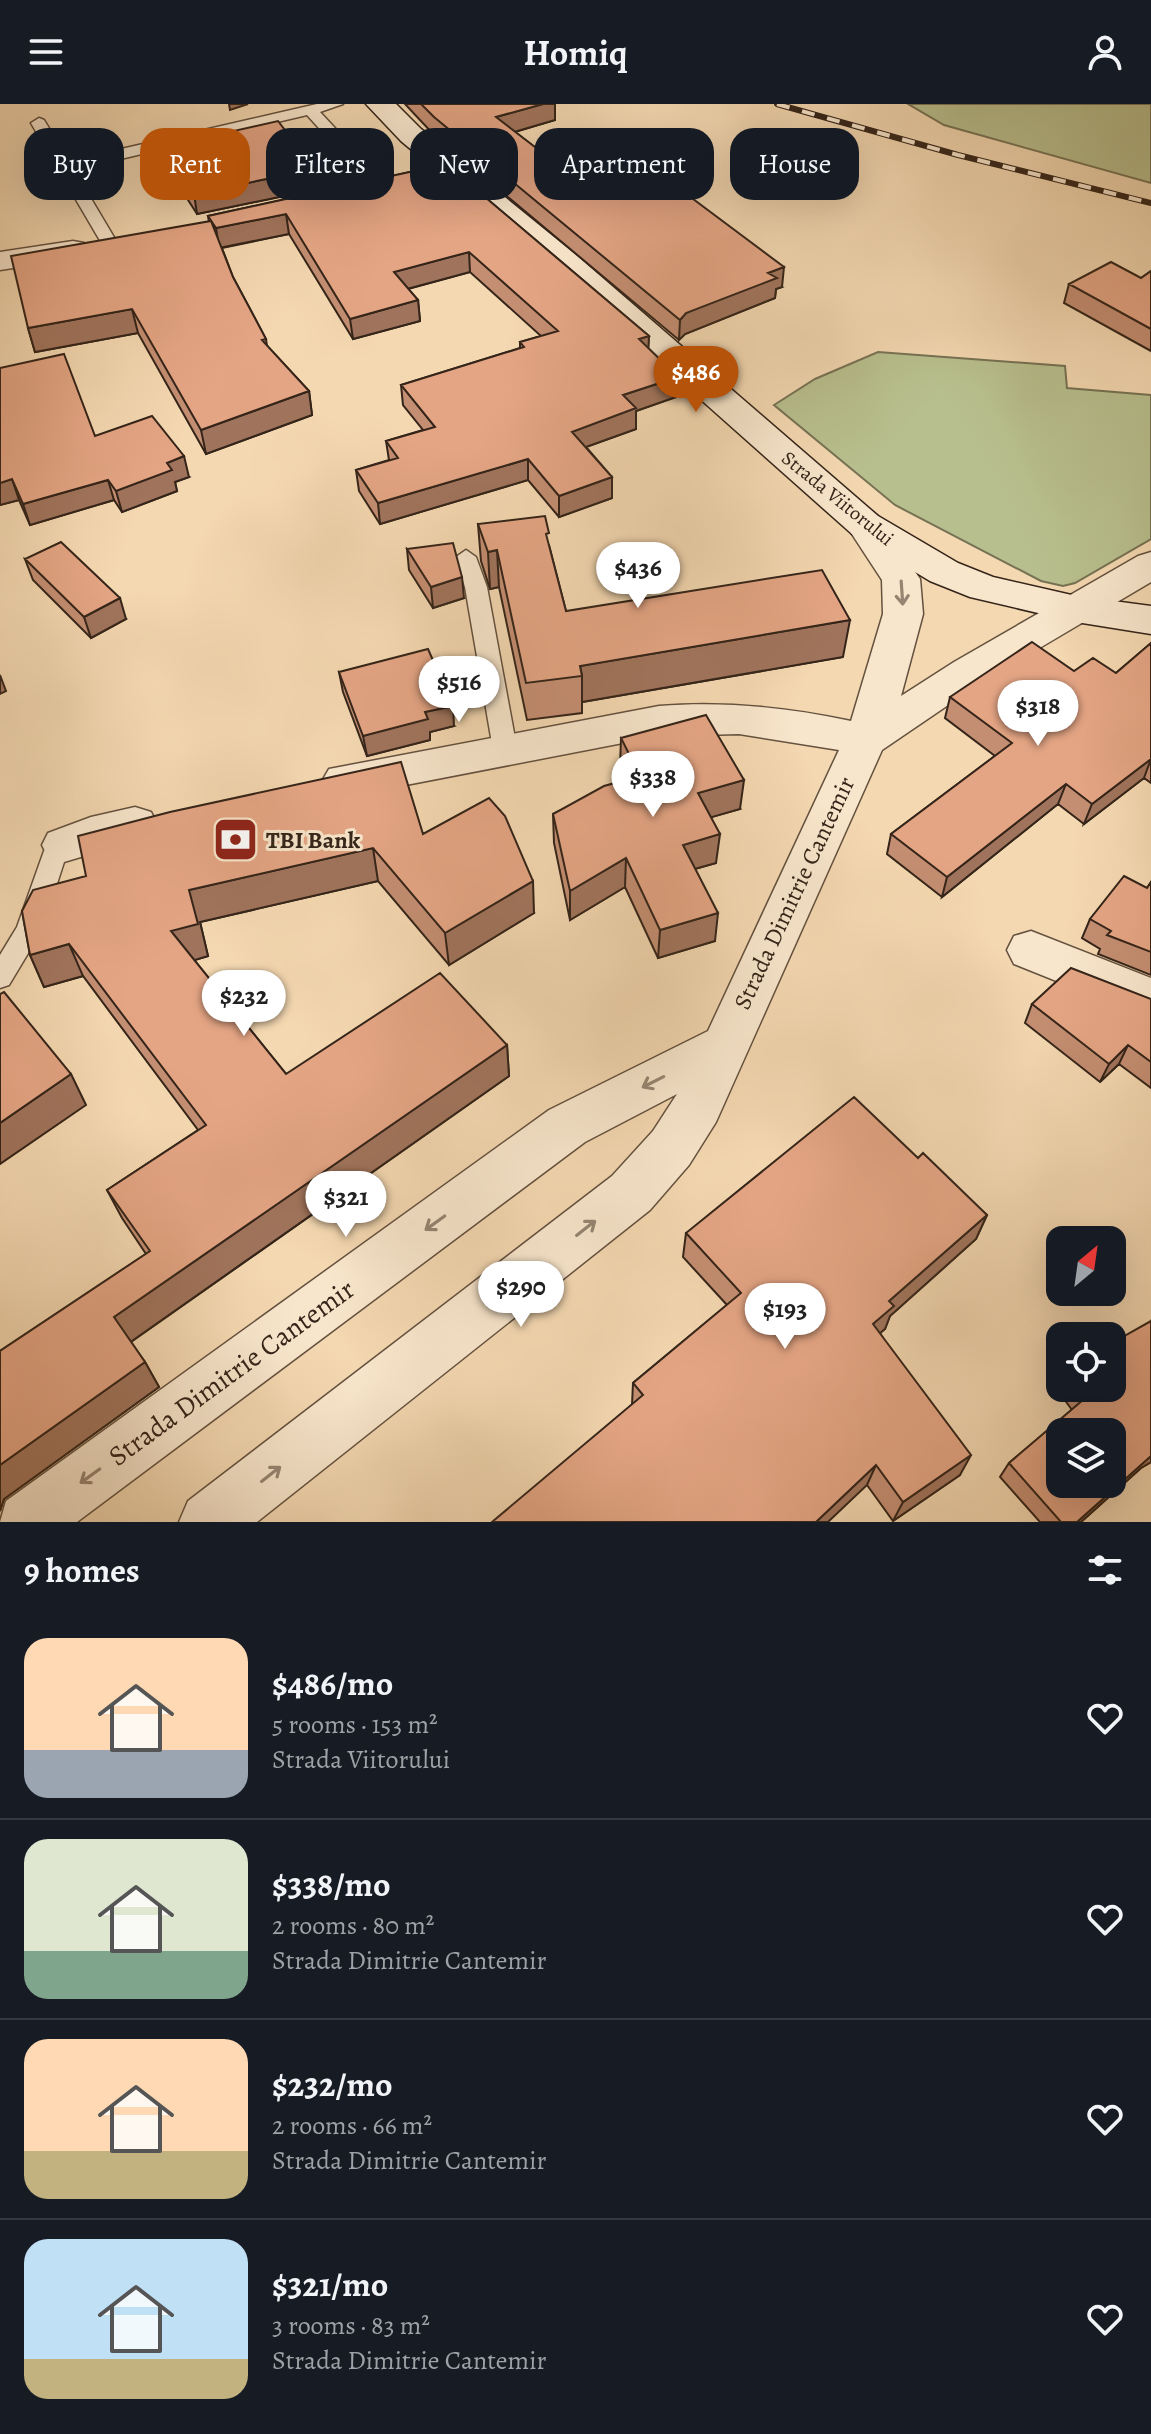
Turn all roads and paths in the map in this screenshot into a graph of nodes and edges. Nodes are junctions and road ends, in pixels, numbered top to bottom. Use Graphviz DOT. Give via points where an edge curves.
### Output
graph roads {
  1 [pos="336,104"];
  2 [pos="380,104"];
  3 [pos="310,110"];
  4 [pos="39,123"];
  5 [pos="42,128"];
  6 [pos="124,153"];
  7 [pos="404,183"];
  8 [pos="84,200"];
  9 [pos="140,238"];
  10 [pos="110,244"];
  11 [pos="0,261"];
  12 [pos="865,525"];
  13 [pos="466,557"];
  14 [pos="1151,565"];
  15 [pos="1076,609"];
  16 [pos="1151,620"];
  17 [pos="865,740"];
  18 [pos="505,749"];
  19 [pos="308,788"];
  20 [pos="179,815"];
  21 [pos="64,845"];
  22 [pos="1031,950"];
  23 [pos="0,977"];
  24 [pos="1151,999"];
  25 [pos="722,1047"];
  26 [pos="27,1522"];
  27 [pos="209,1522"];
  1 -- 3 [label="lane"];
  2 -- 7 [label="street, Strada Viitorului"];
  3 -- 6 [label="lane"];
  3 -- 7 [label="lane"];
  4 -- 5 [label="lane"];
  7 -- 12 [label="street, Strada Viitorului" via="565,262"];
  8 -- 10 [label="lane"];
  9 -- 10 [label="street"];
  10 -- 11 [label="street"];
  12 -- 15 [label="street, Strada Viitorului" via="944,572 984,588"];
  12 -- 17 [label="street, Strada Dimitrie Cantemir, one-way" via="901,579 903,614"];
  13 -- 18 [label="lane"];
  14 -- 15 [label="street"];
  15 -- 16 [label="street, Strada Viitorului"];
  15 -- 17 [label="street"];
  17 -- 18 [label="street" via="742,717 695,718"];
  17 -- 25 [label="street, Strada Dimitrie Cantemir"];
  18 -- 19 [label="street"];
  20 -- 21 [label="street"];
  21 -- 23 [label="lane" via="53,858 29,930"];
  22 -- 24 [label="street"];
  25 -- 26 [label="street, Strada Dimitrie Cantemir, one-way" via="567,1126"];
  27 -- 25 [label="street, Strada Dimitrie Cantemir, one-way" via="631,1193 691,1116"];
}
